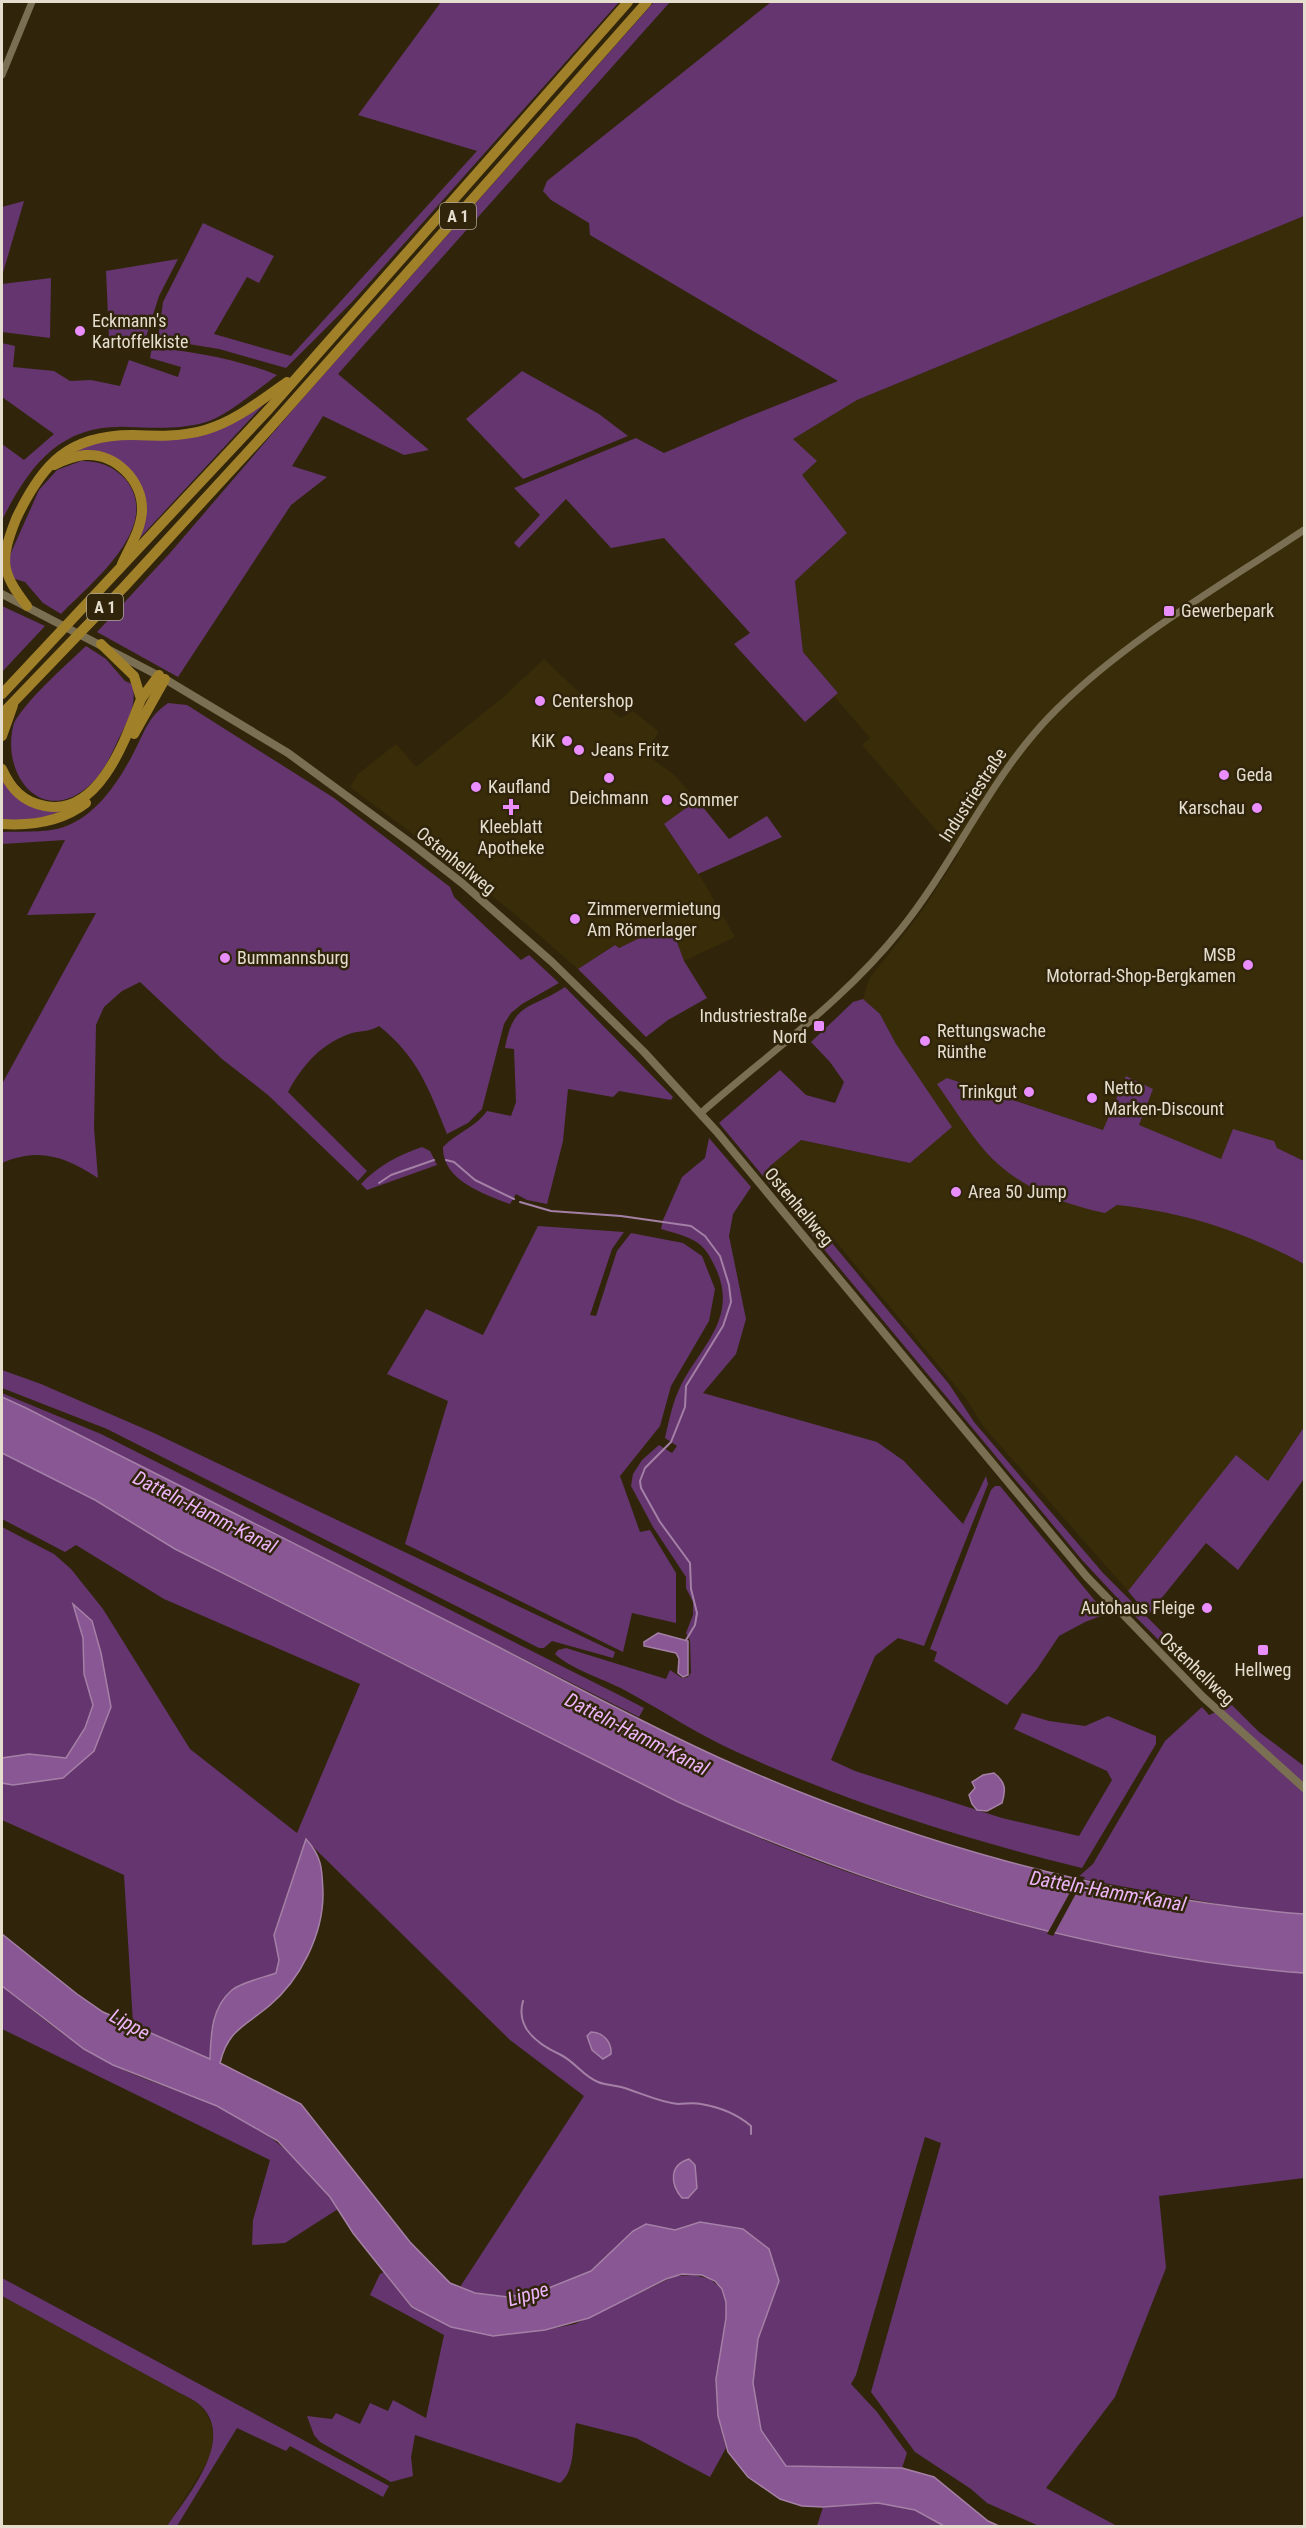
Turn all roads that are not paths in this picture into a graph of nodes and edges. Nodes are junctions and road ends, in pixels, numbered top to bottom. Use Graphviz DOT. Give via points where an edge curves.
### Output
graph roads {
  1 [pos="32,2"];
  2 [pos="628,2"];
  3 [pos="647,2"];
  4 [pos="2,75"];
  5 [pos="302,371"];
  6 [pos="46,470"];
  7 [pos="1305,530"];
  8 [pos="3,545"];
  9 [pos="2,563"];
  10 [pos="118,572"];
  11 [pos="2,594"];
  12 [pos="27,606"];
  13 [pos="99,643"];
  14 [pos="162,677"];
  15 [pos="2,694"];
  16 [pos="141,699"];
  17 [pos="14,701"];
  18 [pos="2,714"];
  19 [pos="2,736"];
  20 [pos="2,769"];
  21 [pos="2,824"];
  22 [pos="701,1113"];
  23 [pos="1305,1788"];
  1 -- 4 [label="street"];
  2 -- 5 [label="highway, A 1"];
  3 -- 17 [label="highway, A 1" via="268,430"];
  5 -- 6 [label="highway" via="242,413 207,429 90,440 63,452"];
  5 -- 10 [label="highway, A 1"];
  6 -- 8 [label="highway" via="28,494"];
  6 -- 10 [label="highway" via="69,458 99,456 118,465 133,479 141,499 140,523"];
  7 -- 22 [label="street, Industriestraße" via="1140,640 1058,708 1024,745 925,897 873,963"];
  8 -- 9 [label="highway"];
  9 -- 12 [label="highway"];
  10 -- 15 [label="highway, A 1"];
  11 -- 12 [label="main road, Ostenhellweg"];
  12 -- 13 [label="main road, Ostenhellweg"];
  13 -- 14 [label="main road, Ostenhellweg"];
  13 -- 16 [label="highway" via="134,676"];
  14 -- 16 [label="highway"];
  14 -- 21 [label="highway" via="110,779 98,794 47,822"];
  14 -- 22 [label="main road, Ostenhellweg" via="288,753 462,884 570,978"];
  16 -- 20 [label="highway" via="104,778 75,802 51,807 30,801 13,789"];
  17 -- 18 [label="highway, A 1"];
  17 -- 19 [label="highway"];
  22 -- 23 [label="main road, Ostenhellweg" via="1087,1577 1203,1697"];
}
